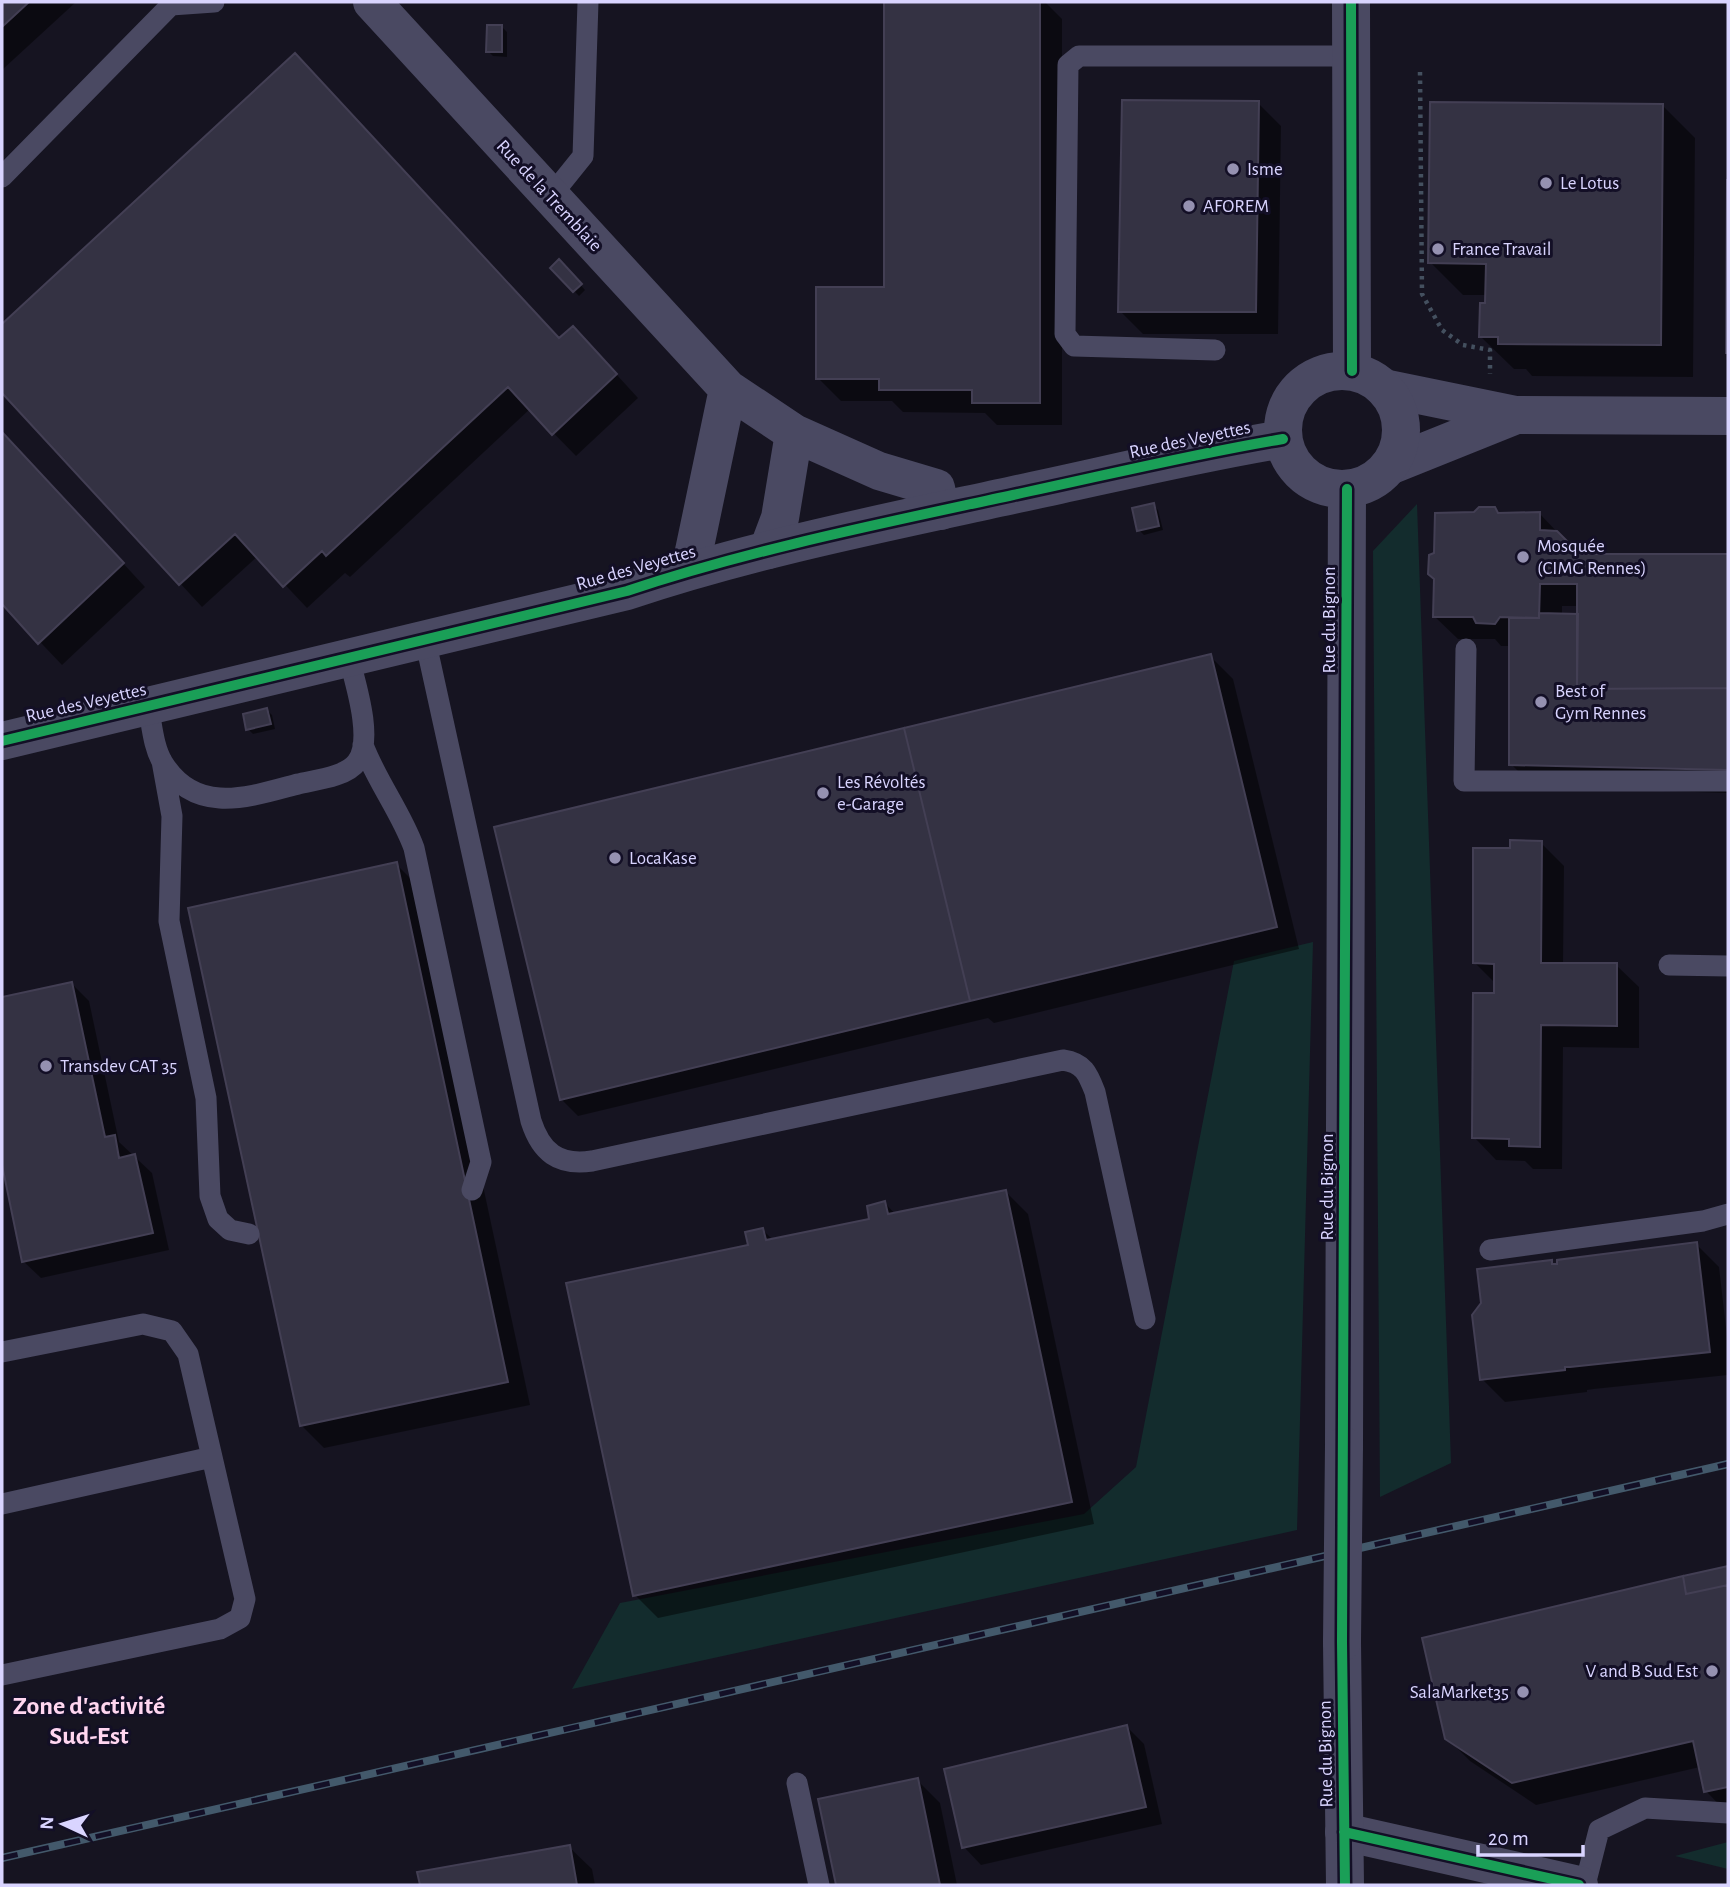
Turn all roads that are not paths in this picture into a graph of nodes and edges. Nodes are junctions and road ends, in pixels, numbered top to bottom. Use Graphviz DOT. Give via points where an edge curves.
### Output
graph roads {
  1 [pos="214,2"];
  2 [pos="372,2"];
  3 [pos="588,2"];
  4 [pos="1351,2"];
  5 [pos="1351,56"];
  6 [pos="2,177"];
  7 [pos="550,197"];
  8 [pos="1215,350"];
  9 [pos="1368,379"];
  10 [pos="728,389"];
  11 [pos="1503,412"];
  12 [pos="1728,416"];
  13 [pos="794,433"];
  14 [pos="1283,439"];
  15 [pos="1389,466"];
  16 [pos="1347,489"];
  17 [pos="941,511"];
  18 [pos="768,550"];
  19 [pos="690,570"];
  20 [pos="425,639"];
  21 [pos="1466,649"];
  22 [pos="349,658"];
  23 [pos="148,706"];
  24 [pos="2,741"];
  25 [pos="363,745"];
  26 [pos="162,761"];
  27 [pos="1728,782"];
  28 [pos="1669,965"];
  29 [pos="1728,966"];
  30 [pos="472,1190"];
  31 [pos="1728,1214"];
  32 [pos="248,1234"];
  33 [pos="1490,1250"];
  34 [pos="1145,1319"];
  35 [pos="2,1352"];
  36 [pos="212,1457"];
  37 [pos="2,1504"];
  38 [pos="2,1675"];
  39 [pos="797,1783"];
  40 [pos="1728,1813"];
  41 [pos="1344,1832"];
  42 [pos="819,1885"];
  43 [pos="1345,1885"];
  44 [pos="1578,1885"];
  45 [pos="1585,1885"];
  1 -- 6 [label="lane" via="171,5"];
  2 -- 7 [label="street, Rue de la Tremblaie"];
  3 -- 7 [label="lane" via="583,156"];
  4 -- 5 [label="street"];
  5 -- 8 [label="lane" via="1079,56 1068,65 1068,341 1074,346"];
  5 -- 9 [label="street"];
  7 -- 10 [label="street, Rue de la Tremblaie"];
  9 -- 11 [label="street"];
  9 -- 14 [label="street" via="1324,373 1299,387 1288,402"];
  9 -- 15 [label="street" via="1394,401 1401,435"];
  10 -- 13 [label="street, Rue de la Tremblaie"];
  10 -- 19 [label="street"];
  11 -- 12 [label="street"];
  11 -- 15 [label="street"];
  13 -- 17 [label="street, Rue de la Tremblaie" via="879,471 936,488"];
  13 -- 18 [label="street" via="780,518"];
  14 -- 16 [label="street" via="1298,471 1329,488"];
  14 -- 17 [label="street, Rue des Veyettes"];
  15 -- 16 [label="street" via="1377,478"];
  16 -- 41 [label="street, Rue du Bignon, bridge"];
  17 -- 18 [label="street, Rue des Veyettes"];
  18 -- 19 [label="street, Rue des Veyettes"];
  19 -- 20 [label="street, Rue des Veyettes" via="627,591"];
  20 -- 22 [label="street, Rue des Veyettes"];
  20 -- 34 [label="lane" via="531,1121 542,1147 564,1162 592,1161 1063,1059 1075,1062 1087,1071 1095,1092"];
  21 -- 27 [label="lane" via="1464,781"];
  22 -- 23 [label="street, Rue des Veyettes"];
  22 -- 25 [label="lane"];
  23 -- 24 [label="street, Rue des Veyettes"];
  23 -- 26 [label="lane"];
  25 -- 26 [label="lane" via="357,763 339,774 236,799 217,800 183,786"];
  25 -- 30 [label="lane" via="414,848 481,1162"];
  26 -- 32 [label="lane" via="172,816 169,920 206,1098 210,1196 218,1219 230,1230"];
  28 -- 29 [label="lane"];
  31 -- 33 [label="lane"];
  35 -- 36 [label="lane" via="143,1324 172,1331 188,1354"];
  36 -- 37 [label="lane"];
  36 -- 38 [label="lane" via="245,1599 240,1618 220,1629"];
  39 -- 42 [label="lane"];
  40 -- 45 [label="lane" via="1645,1808 1599,1830"];
  41 -- 43 [label="street, Rue du Bignon"];
  41 -- 44 [label="street"];
}
